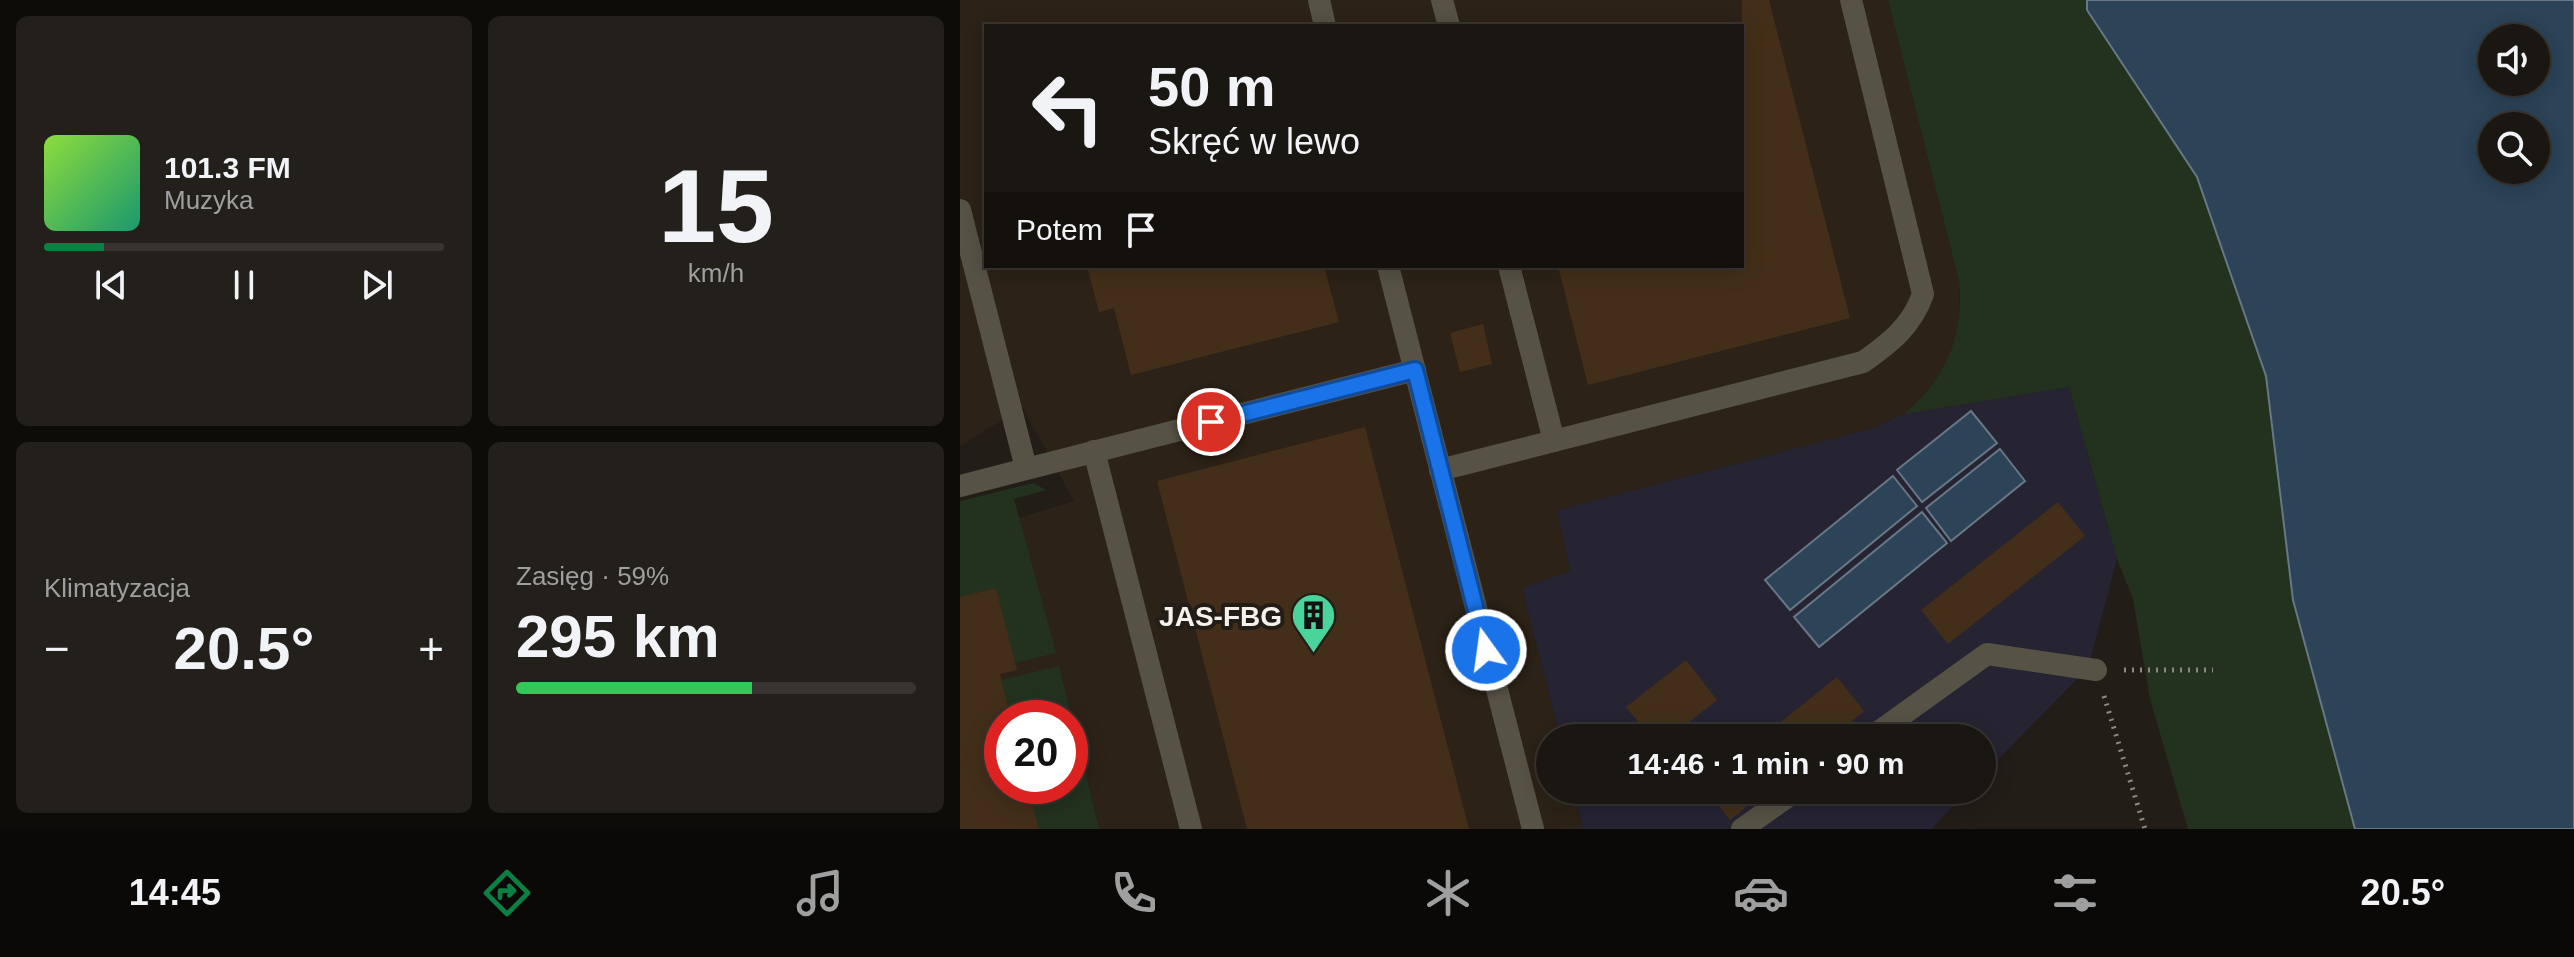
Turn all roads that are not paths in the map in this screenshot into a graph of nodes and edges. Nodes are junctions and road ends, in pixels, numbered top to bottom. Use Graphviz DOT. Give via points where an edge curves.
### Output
graph roads {
  1 [pos="1319,0"];
  2 [pos="1442,0"];
  3 [pos="1851,0"];
  4 [pos="1325,24"];
  5 [pos="1448,24"];
  6 [pos="961,220"];
  7 [pos="1389,268"];
  8 [pos="1510,268"];
  9 [pos="1415,370"];
  10 [pos="1554,441"];
  11 [pos="1094,451"];
  12 [pos="1026,468"];
  13 [pos="1440,470"];
  14 [pos="960,486"];
  15 [pos="2096,670"];
  16 [pos="1890,724"];
  17 [pos="1777,804"];
  18 [pos="1191,829"];
  19 [pos="1533,829"];
  20 [pos="1742,829"];
  1 -- 4 [label="lane"];
  2 -- 5 [label="lane"];
  3 -- 10 [label="lane" via="1923,294 1916,313 1891,343 1863,362"];
  6 -- 12 [label="lane"];
  7 -- 9 [label="lane"];
  8 -- 10 [label="lane"];
  9 -- 11 [label="lane"];
  9 -- 13 [label="lane"];
  10 -- 13 [label="lane"];
  11 -- 12 [label="lane"];
  11 -- 18 [label="lane"];
  12 -- 14 [label="lane"];
  13 -- 19 [label="lane"];
  15 -- 16 [label="lane" via="1987,654"];
  17 -- 20 [label="lane"];
}
